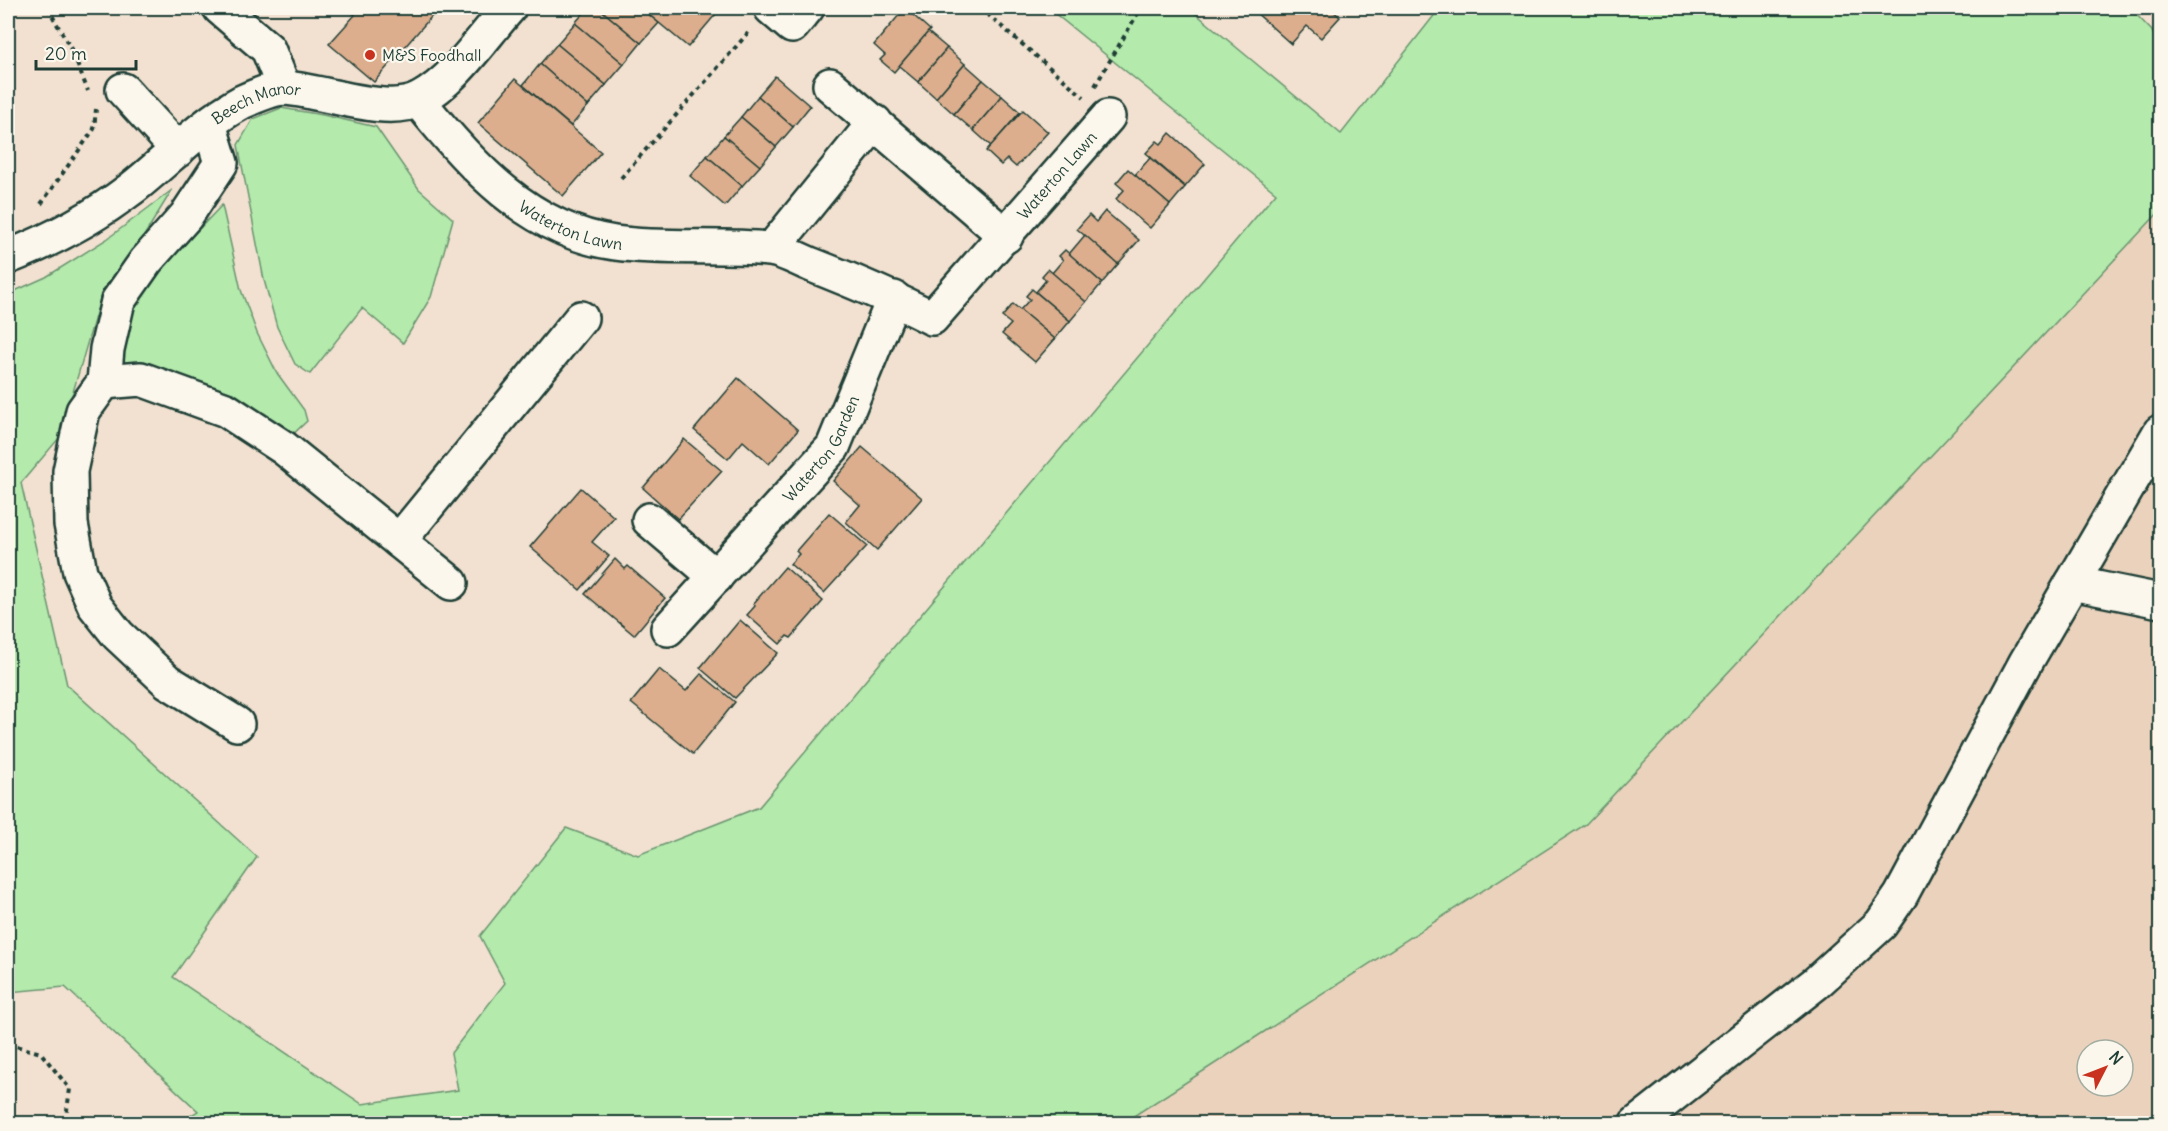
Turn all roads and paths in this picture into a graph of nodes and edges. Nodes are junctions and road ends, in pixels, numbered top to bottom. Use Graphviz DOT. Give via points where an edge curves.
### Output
graph roads {
  1 [pos="48,8"];
  2 [pos="220,8"];
  3 [pos="509,8"];
  4 [pos="807,8"];
  5 [pos="980,8"];
  6 [pos="1141,8"];
  7 [pos="763,16"];
  8 [pos="830,85"];
  9 [pos="284,88"];
  10 [pos="123,90"];
  11 [pos="418,100"];
  12 [pos="1098,108"];
  13 [pos="875,122"];
  14 [pos="209,124"];
  15 [pos="178,150"];
  16 [pos="621,178"];
  17 [pos="36,209"];
  18 [pos="1006,236"];
  19 [pos="772,249"];
  20 [pos="8,257"];
  21 [pos="894,298"];
  22 [pos="581,318"];
  23 [pos="104,382"];
  24 [pos="2160,432"];
  25 [pos="649,520"];
  26 [pos="399,541"];
  27 [pos="716,577"];
  28 [pos="451,583"];
  29 [pos="2072,583"];
  30 [pos="2160,602"];
  31 [pos="668,629"];
  32 [pos="237,724"];
  33 [pos="8,1044"];
  34 [pos="65,1124"];
  35 [pos="1636,1124"];
  1 -- 17 [label="path" via="71,49 96,111 94,129"];
  2 -- 9 [label="street" via="268,49"];
  3 -- 11 [label="street, Beech Manor" via="441,86"];
  4 -- 7 [label="street" via="792,26"];
  5 -- 12 [label="path"];
  6 -- 12 [label="path"];
  7 -- 16 [label="path"];
  8 -- 13 [label="street, Waterton Lawn"];
  9 -- 11 [label="street, Beech Manor" via="389,104"];
  9 -- 14 [label="street, Beech Manor" via="245,101"];
  10 -- 15 [label="street"];
  11 -- 19 [label="street, Waterton Lawn" via="461,155 511,199 575,235 643,245"];
  12 -- 18 [label="street, Waterton Lawn"];
  13 -- 18 [label="street, Waterton Lawn"];
  13 -- 19 [label="street"];
  14 -- 15 [label="street, Beech Manor"];
  14 -- 23 [label="street" via="221,163 186,216 146,261 118,301"];
  15 -- 20 [label="street, Beech Manor" via="81,224"];
  18 -- 21 [label="street, Waterton Lawn" via="933,318"];
  19 -- 21 [label="street, Waterton Lawn"];
  21 -- 27 [label="street, Waterton Garden" via="833,447"];
  22 -- 26 [label="street"];
  23 -- 26 [label="street" via="141,379 226,410 285,448"];
  23 -- 32 [label="street" via="83,411 70,471 71,525 80,572 95,606 118,635 167,681"];
  24 -- 29 [label="street"];
  25 -- 27 [label="street"];
  26 -- 28 [label="street"];
  27 -- 31 [label="street, Waterton Garden"];
  29 -- 30 [label="street"];
  29 -- 35 [label="street" via="1901,895 1881,924 1816,983"];
  33 -- 34 [label="path" via="41,1053 70,1089"];
}
